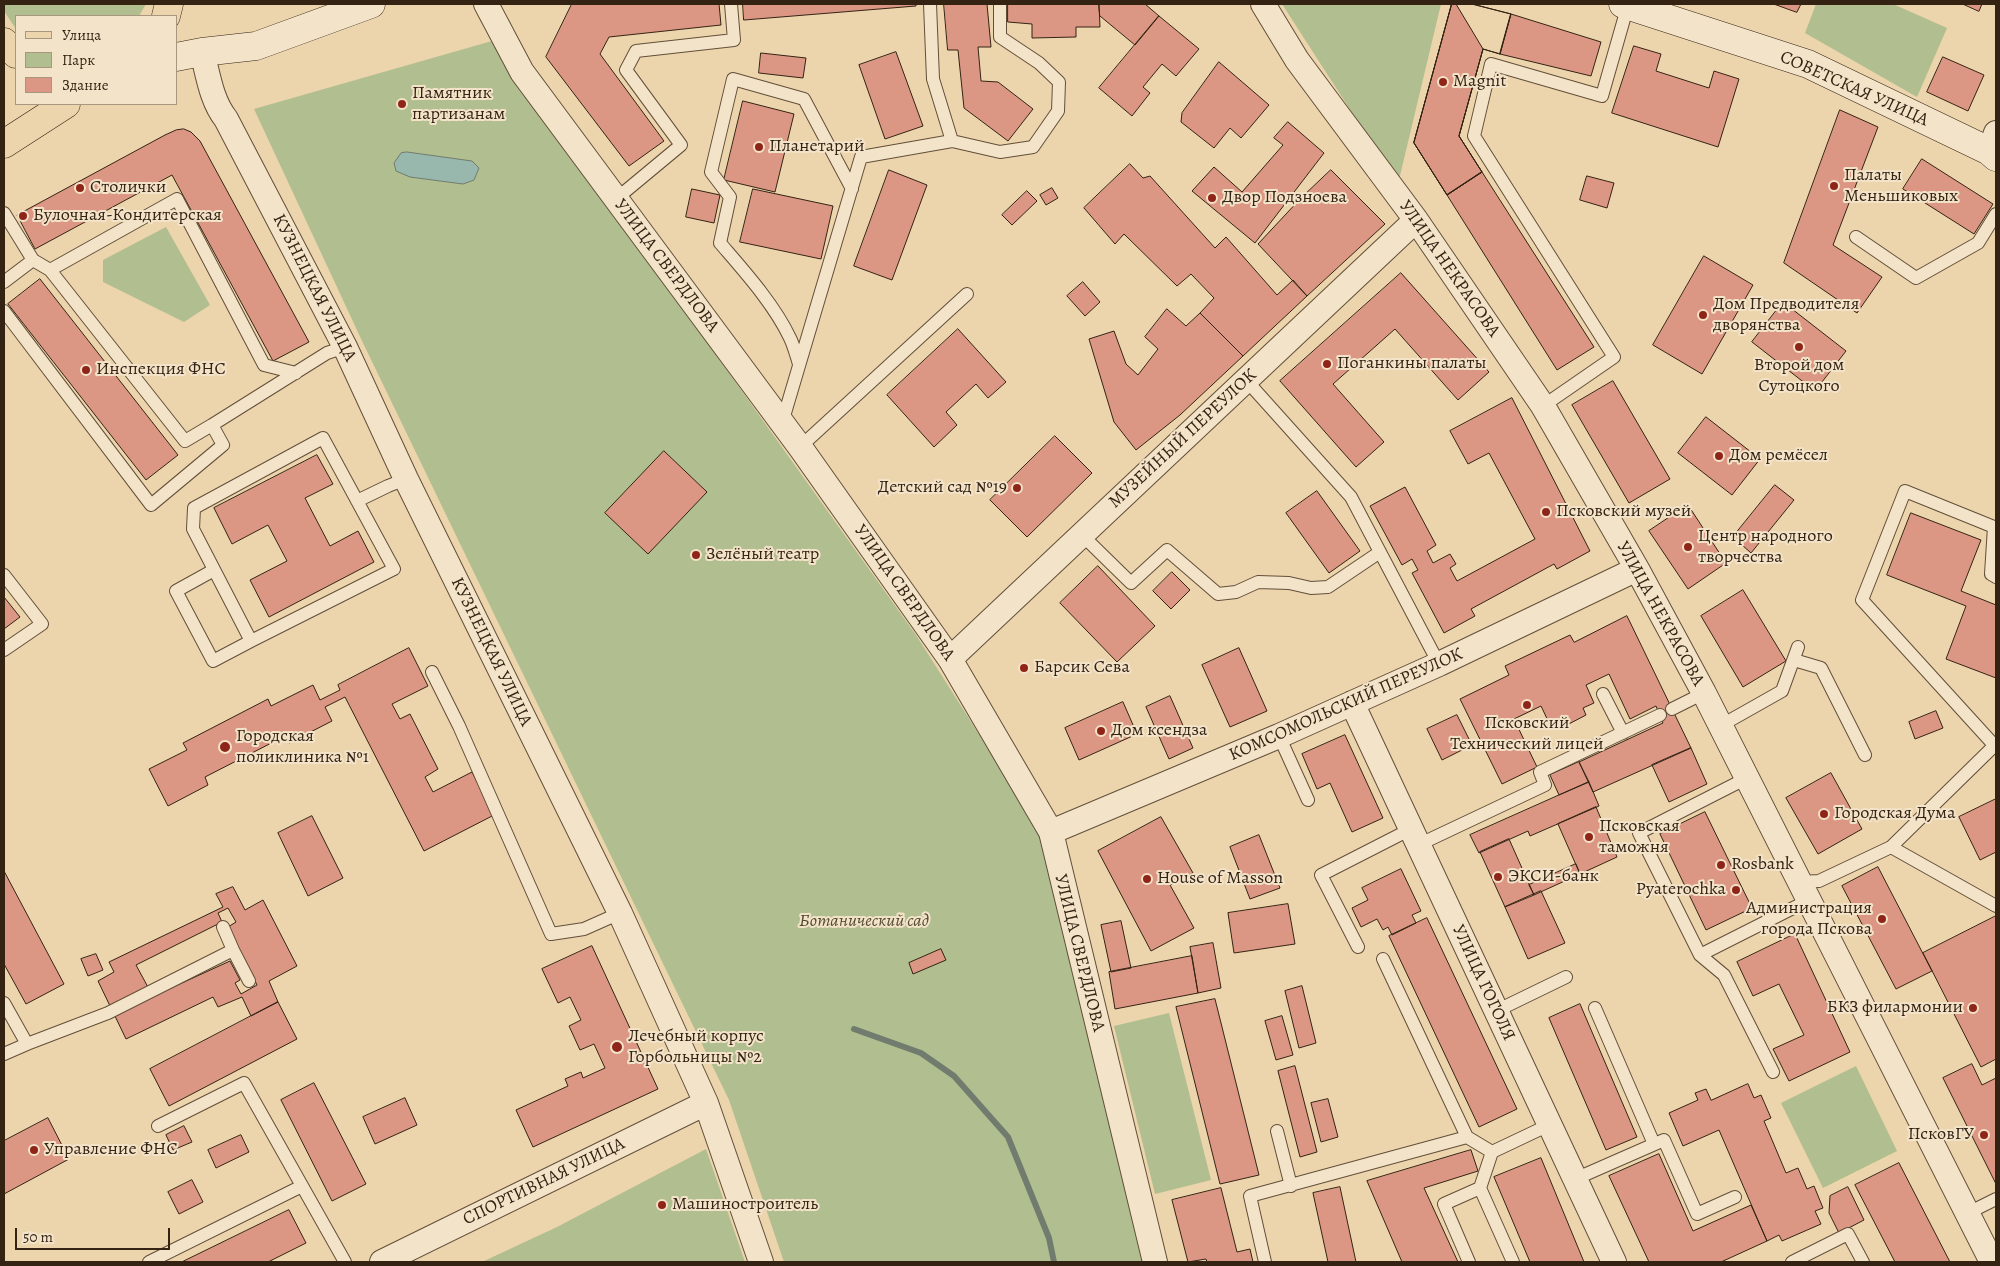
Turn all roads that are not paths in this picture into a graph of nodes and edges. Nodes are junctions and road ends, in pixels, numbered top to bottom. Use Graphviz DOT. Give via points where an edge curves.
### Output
graph roads {
  1 [pos="371,4"];
  2 [pos="486,4"];
  3 [pos="731,4"];
  4 [pos="930,4"];
  5 [pos="1000,4"];
  6 [pos="1263,4"];
  7 [pos="1625,4"];
  8 [pos="4,42"];
  9 [pos="202,52"];
  10 [pos="15,53"];
  11 [pos="178,57"];
  12 [pos="64,105"];
  13 [pos="952,141"];
  14 [pos="4,144"];
  15 [pos="1994,147"];
  16 [pos="852,189"];
  17 [pos="616,199"];
  18 [pos="4,213"];
  19 [pos="1996,214"];
  20 [pos="1416,220"];
  21 [pos="1856,237"];
  22 [pos="33,260"];
  23 [pos="50,270"];
  24 [pos="4,282"];
  25 [pos="967,294"];
  26 [pos="4,311"];
  27 [pos="345,347"];
  28 [pos="799,364"];
  29 [pos="296,373"];
  30 [pos="1246,380"];
  31 [pos="1543,406"];
  32 [pos="782,423"];
  33 [pos="212,425"];
  34 [pos="800,447"];
  35 [pos="406,479"];
  36 [pos="357,501"];
  37 [pos="1082,535"];
  38 [pos="1380,552"];
  39 [pos="1637,569"];
  40 [pos="214,570"];
  41 [pos="4,575"];
  42 [pos="1996,577"];
  43 [pos="251,641"];
  44 [pos="1798,647"];
  45 [pos="4,650"];
  46 [pos="950,659"];
  47 [pos="1794,660"];
  48 [pos="1439,664"];
  49 [pos="432,672"];
  50 [pos="1603,694"];
  51 [pos="1704,694"];
  52 [pos="1352,703"];
  53 [pos="1672,709"];
  54 [pos="1660,715"];
  55 [pos="1720,726"];
  56 [pos="1623,732"];
  57 [pos="1279,736"];
  58 [pos="1995,745"];
  59 [pos="1865,755"];
  60 [pos="1747,778"];
  61 [pos="1308,800"];
  62 [pos="1051,832"];
  63 [pos="1414,837"];
  64 [pos="1891,847"];
  65 [pos="1804,891"];
  66 [pos="1996,906"];
  67 [pos="620,913"];
  68 [pos="223,927"];
  69 [pos="1358,947"];
  70 [pos="233,950"];
  71 [pos="1700,955"];
  72 [pos="1383,959"];
  73 [pos="1566,977"];
  74 [pos="249,981"];
  75 [pos="4,1003"];
  76 [pos="1595,1008"];
  77 [pos="1496,1010"];
  78 [pos="27,1044"];
  79 [pos="4,1054"];
  80 [pos="1773,1072"];
  81 [pos="706,1103"];
  82 [pos="1549,1125"];
  83 [pos="158,1126"];
  84 [pos="1277,1131"];
  85 [pos="1467,1137"];
  86 [pos="1654,1144"];
  87 [pos="1492,1152"];
  88 [pos="1575,1179"];
  89 [pos="302,1186"];
  90 [pos="1291,1186"];
  91 [pos="1480,1188"];
  92 [pos="1735,1197"];
  93 [pos="1996,1199"];
  94 [pos="1968,1213"];
  95 [pos="1989,1261"];
  96 [pos="149,1262"];
  97 [pos="345,1262"];
  98 [pos="382,1262"];
  99 [pos="761,1262"];
  100 [pos="1155,1262"];
  101 [pos="1264,1262"];
  102 [pos="1469,1262"];
  103 [pos="1513,1262"];
  104 [pos="1614,1262"];
  105 [pos="1792,1262"];
  106 [pos="1863,1262"];
  1 -- 9 [label="main road" via="256,46"];
  2 -- 17 [label="street, УЛИЦА СВЕРДЛОВА" via="522,72"];
  3 -- 17 [label="lane" via="734,40 636,51 626,70 681,145"];
  4 -- 13 [label="lane" via="933,79"];
  5 -- 13 [label="lane" via="1000,37 1039,63 1059,82 1058,111 1033,147 1000,152"];
  6 -- 20 [label="street, УЛИЦА НЕКРАСОВА" via="1297,60"];
  7 -- 15 [label="main road, СОВЕТСКАЯ УЛИЦА" via="1808,64"];
  7 -- 31 [label="lane" via="1602,96 1491,64 1474,136 1614,357"];
  8 -- 10 [label="main road"];
  9 -- 11 [label="main road"];
  9 -- 27 [label="street, КУЗНЕЦКАЯ УЛИЦА" via="211,90 221,113"];
  12 -- 14 [label="main road"];
  13 -- 16 [label="lane" via="861,156"];
  16 -- 28 [label="lane"];
  16 -- 28 [label="lane" via="804,99 733,79 712,172 730,197 720,242 777,317 790,338"];
  17 -- 32 [label="street, УЛИЦА СВЕРДЛОВА"];
  18 -- 22 [label="lane"];
  19 -- 21 [label="lane" via="1978,243 1916,278"];
  20 -- 30 [label="street, МУЗЕЙНЫЙ ПЕРЕУЛОК"];
  20 -- 31 [label="street, УЛИЦА НЕКРАСОВА"];
  22 -- 23 [label="lane"];
  22 -- 24 [label="lane"];
  23 -- 29 [label="lane" via="178,199 264,365"];
  23 -- 33 [label="lane" via="185,441"];
  25 -- 34 [label="lane"];
  26 -- 33 [label="lane" via="151,505 223,445"];
  27 -- 29 [label="lane" via="327,353"];
  27 -- 35 [label="street, КУЗНЕЦКАЯ УЛИЦА"];
  28 -- 32 [label="lane"];
  29 -- 33 [label="lane"];
  30 -- 37 [label="street, МУЗЕЙНЫЙ ПЕРЕУЛОК"];
  30 -- 38 [label="lane" via="1351,497"];
  31 -- 39 [label="street, УЛИЦА НЕКРАСОВА"];
  32 -- 34 [label="street, УЛИЦА СВЕРДЛОВА"];
  34 -- 46 [label="street, УЛИЦА СВЕРДЛОВА"];
  35 -- 36 [label="lane"];
  35 -- 67 [label="street, КУЗНЕЦКАЯ УЛИЦА"];
  36 -- 40 [label="lane" via="323,438 194,508 193,529"];
  36 -- 43 [label="lane" via="394,569"];
  37 -- 38 [label="lane" via="1131,583 1167,550 1218,594 1236,592 1258,582 1328,587"];
  37 -- 46 [label="street, МУЗЕЙНЫЙ ПЕРЕУЛОК"];
  38 -- 48 [label="lane"];
  39 -- 48 [label="street, КОМСОМОЛЬСКИЙ ПЕРЕУЛОК"];
  39 -- 51 [label="street, УЛИЦА НЕКРАСОВА"];
  40 -- 43 [label="lane"];
  40 -- 43 [label="lane" via="176,590 212,661"];
  41 -- 45 [label="lane" via="42,624"];
  42 -- 58 [label="lane" via="1992,574 1994,527 1905,491 1862,600"];
  44 -- 47 [label="lane"];
  46 -- 62 [label="street, УЛИЦА СВЕРДЛОВА"];
  47 -- 55 [label="lane" via="1782,691"];
  47 -- 59 [label="lane" via="1821,668"];
  48 -- 52 [label="street, КОМСОМОЛЬСКИЙ ПЕРЕУЛОК"];
  49 -- 67 [label="lane" via="551,934 584,929"];
  50 -- 56 [label="lane"];
  51 -- 53 [label="lane"];
  51 -- 55 [label="street, УЛИЦА НЕКРАСОВА"];
  52 -- 57 [label="street, КОМСОМОЛЬСКИЙ ПЕРЕУЛОК"];
  52 -- 63 [label="street, УЛИЦА ГОГОЛЯ"];
  54 -- 56 [label="lane"];
  55 -- 60 [label="street, УЛИЦА НЕКРАСОВА"];
  56 -- 63 [label="lane" via="1540,772 1545,785"];
  57 -- 61 [label="lane"];
  57 -- 62 [label="street, КОМСОМОЛЬСКИЙ ПЕРЕУЛОК"];
  58 -- 64 [label="lane"];
  60 -- 65 [label="street, УЛИЦА НЕКРАСОВА"];
  60 -- 71 [label="lane" via="1639,833"];
  62 -- 100 [label="street, УЛИЦА СВЕРДЛОВА"];
  63 -- 69 [label="lane" via="1321,875"];
  63 -- 77 [label="street, УЛИЦА ГОГОЛЯ"];
  64 -- 65 [label="lane"];
  64 -- 66 [label="lane"];
  65 -- 71 [label="lane"];
  65 -- 94 [label="street, УЛИЦА НЕКРАСОВА"];
  67 -- 81 [label="street, КУЗНЕЦКАЯ УЛИЦА"];
  68 -- 70 [label="lane"];
  70 -- 74 [label="lane"];
  70 -- 78 [label="lane" via="108,1013"];
  71 -- 80 [label="lane" via="1724,975"];
  72 -- 85 [label="lane"];
  73 -- 77 [label="lane"];
  75 -- 78 [label="lane"];
  76 -- 86 [label="lane"];
  77 -- 82 [label="street, УЛИЦА ГОГОЛЯ"];
  78 -- 79 [label="lane"];
  81 -- 98 [label="street, СПОРТИВНАЯ УЛИЦА"];
  81 -- 99 [label="street, КУЗНЕЦКАЯ УЛИЦА"];
  82 -- 87 [label="lane"];
  82 -- 88 [label="street, УЛИЦА ГОГОЛЯ"];
  83 -- 89 [label="lane" via="244,1083"];
  84 -- 90 [label="lane"];
  85 -- 87 [label="lane"];
  85 -- 90 [label="lane"];
  86 -- 88 [label="lane"];
  86 -- 92 [label="lane" via="1664,1140 1697,1214"];
  87 -- 91 [label="lane"];
  88 -- 104 [label="street, УЛИЦА ГОГОЛЯ"];
  89 -- 96 [label="lane"];
  89 -- 97 [label="lane"];
  90 -- 101 [label="lane" via="1250,1196"];
  91 -- 102 [label="lane" via="1444,1204"];
  91 -- 103 [label="lane"];
  93 -- 94 [label="lane"];
  94 -- 95 [label="street, УЛИЦА НЕКРАСОВА"];
  105 -- 106 [label="lane" via="1848,1234"];
}
